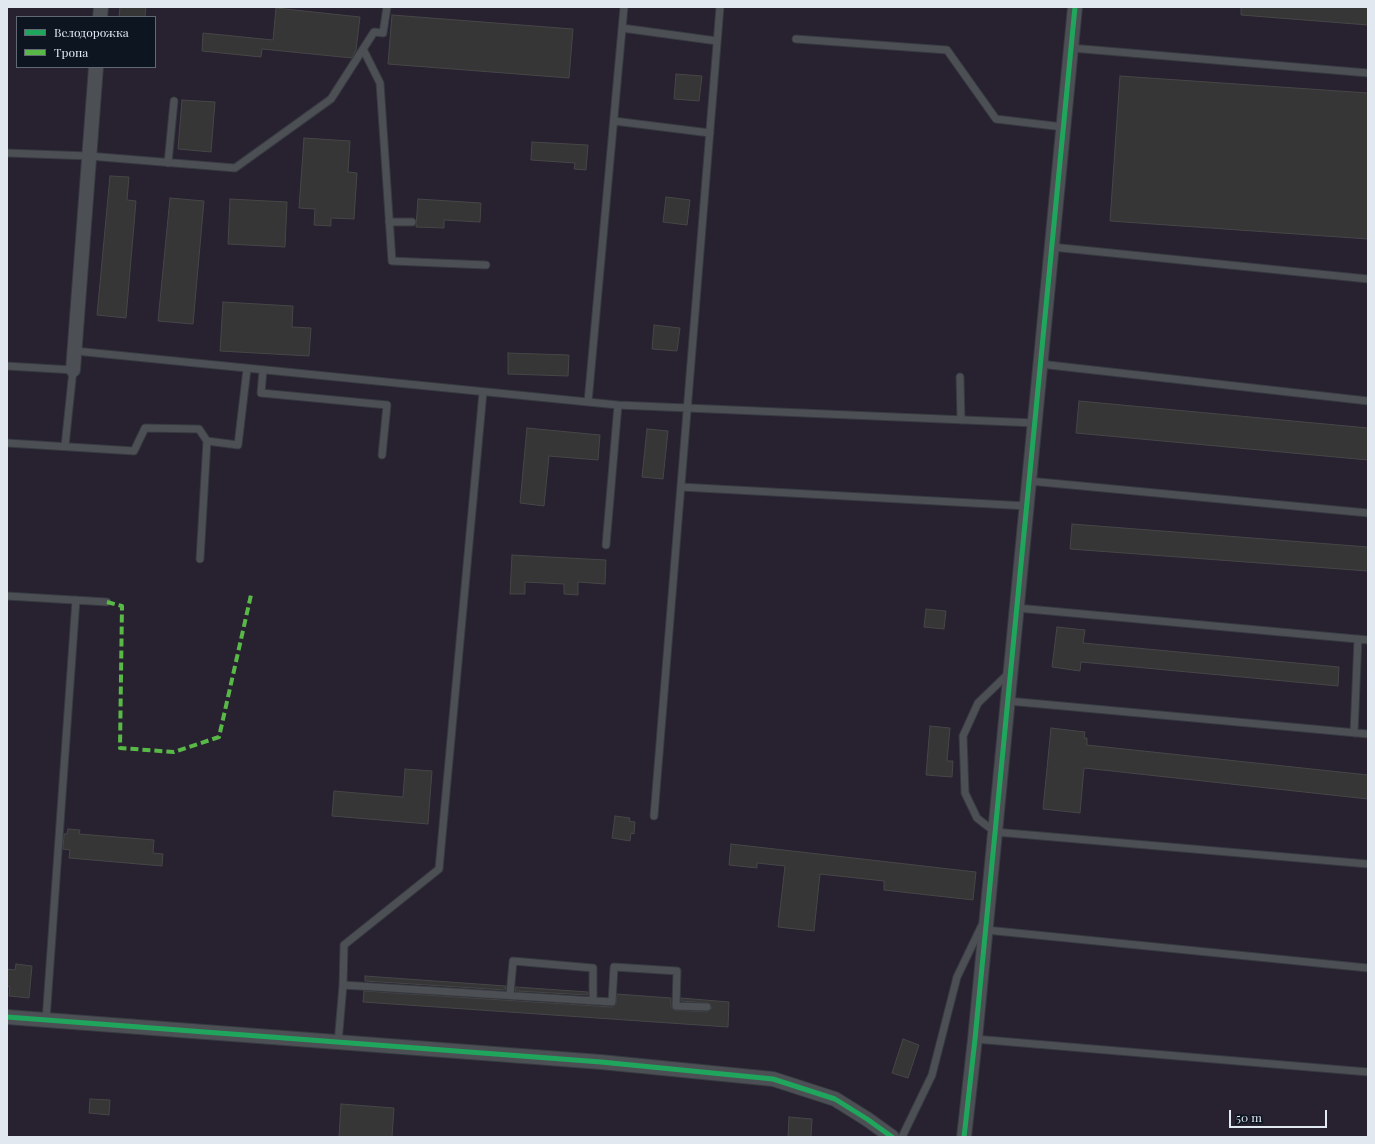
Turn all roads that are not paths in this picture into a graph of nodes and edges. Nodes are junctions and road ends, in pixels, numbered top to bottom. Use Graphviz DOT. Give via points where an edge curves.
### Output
graph roads {
  1 [pos="386,7"];
  2 [pos="624,7"];
  3 [pos="720,7"];
  4 [pos="1074,7"];
  5 [pos="622,28"];
  6 [pos="796,39"];
  7 [pos="717,41"];
  8 [pos="1071,48"];
  9 [pos="363,49"];
  10 [pos="96,68"];
  11 [pos="1368,73"];
  12 [pos="174,101"];
  13 [pos="614,120"];
  14 [pos="1063,127"];
  15 [pos="710,133"];
  16 [pos="7,153"];
  17 [pos="90,156"];
  18 [pos="168,163"];
  19 [pos="389,222"];
  20 [pos="412,222"];
  21 [pos="1052,247"];
  22 [pos="486,264"];
  23 [pos="1368,279"];
  24 [pos="75,351"];
  25 [pos="1040,364"];
  26 [pos="7,366"];
  27 [pos="247,368"];
  28 [pos="73,370"];
  29 [pos="262,370"];
  30 [pos="960,377"];
  31 [pos="482,392"];
  32 [pos="1368,401"];
  33 [pos="588,402"];
  34 [pos="618,405"];
  35 [pos="687,408"];
  36 [pos="961,420"];
  37 [pos="1035,423"];
  38 [pos="207,441"];
  39 [pos="7,442"];
  40 [pos="65,446"];
  41 [pos="382,455"];
  42 [pos="1029,481"];
  43 [pos="681,487"];
  44 [pos="1027,506"];
  45 [pos="1368,513"];
  46 [pos="606,545"];
  47 [pos="200,560"];
  48 [pos="7,596"];
  49 [pos="76,600"];
  50 [pos="107,602"];
  51 [pos="1017,608"];
  52 [pos="1358,639"];
  53 [pos="1368,640"];
  54 [pos="1011,672"];
  55 [pos="1008,701"];
  56 [pos="1354,733"];
  57 [pos="1368,734"];
  58 [pos="654,816"];
  59 [pos="995,832"];
  60 [pos="1368,864"];
  61 [pos="988,912"];
  62 [pos="986,930"];
  63 [pos="1368,968"];
  64 [pos="343,984"];
  65 [pos="510,995"];
  66 [pos="593,1001"];
  67 [pos="707,1007"];
  68 [pos="7,1017"];
  69 [pos="46,1020"];
  70 [pos="975,1039"];
  71 [pos="338,1043"];
  72 [pos="1368,1072"];
  73 [pos="892,1137"];
  74 [pos="902,1137"];
  75 [pos="964,1137"];
  1 -- 9 [label="lane" via="383,34 374,32"];
  2 -- 5 [label="lane"];
  3 -- 7 [label="lane"];
  4 -- 8 [label="street"];
  5 -- 7 [label="lane"];
  5 -- 13 [label="lane"];
  6 -- 14 [label="lane" via="946,50 996,119"];
  7 -- 15 [label="lane"];
  8 -- 11 [label="lane"];
  8 -- 14 [label="street"];
  9 -- 18 [label="lane" via="331,99 235,168"];
  9 -- 19 [label="lane" via="380,83"];
  10 -- 17 [label="street"];
  12 -- 18 [label="lane"];
  13 -- 15 [label="lane"];
  13 -- 33 [label="lane"];
  14 -- 21 [label="street"];
  15 -- 35 [label="lane"];
  16 -- 17 [label="lane"];
  17 -- 18 [label="lane"];
  17 -- 24 [label="street"];
  19 -- 20 [label="lane"];
  19 -- 22 [label="lane" via="392,261"];
  21 -- 23 [label="lane"];
  21 -- 25 [label="street"];
  24 -- 27 [label="lane"];
  24 -- 28 [label="street"];
  25 -- 32 [label="lane"];
  25 -- 37 [label="street"];
  26 -- 28 [label="lane"];
  27 -- 29 [label="lane"];
  27 -- 38 [label="lane" via="238,445"];
  28 -- 40 [label="lane"];
  29 -- 31 [label="lane"];
  29 -- 41 [label="lane" via="261,393 387,405"];
  30 -- 36 [label="lane"];
  31 -- 33 [label="lane"];
  31 -- 64 [label="lane" via="439,869 344,945"];
  33 -- 34 [label="lane"];
  34 -- 35 [label="lane"];
  34 -- 46 [label="lane"];
  35 -- 36 [label="lane"];
  35 -- 43 [label="lane"];
  36 -- 37 [label="lane"];
  37 -- 42 [label="street"];
  38 -- 40 [label="lane" via="199,428 145,428 134,451"];
  38 -- 47 [label="lane"];
  39 -- 40 [label="lane"];
  42 -- 44 [label="street"];
  42 -- 45 [label="lane"];
  43 -- 44 [label="lane"];
  43 -- 58 [label="lane"];
  44 -- 51 [label="street"];
  48 -- 49 [label="lane"];
  49 -- 50 [label="lane"];
  49 -- 69 [label="lane"];
  51 -- 52 [label="lane"];
  51 -- 54 [label="street"];
  52 -- 53 [label="lane"];
  52 -- 56 [label="lane"];
  54 -- 55 [label="street"];
  54 -- 59 [label="lane" via="978,703 963,736 965,793 977,818"];
  55 -- 56 [label="lane"];
  55 -- 59 [label="street"];
  56 -- 57 [label="lane"];
  59 -- 60 [label="lane"];
  59 -- 61 [label="street"];
  61 -- 62 [label="street"];
  61 -- 74 [label="lane" via="957,977 932,1075"];
  62 -- 63 [label="lane"];
  62 -- 70 [label="street"];
  64 -- 65 [label="lane"];
  64 -- 71 [label="lane"];
  65 -- 66 [label="lane"];
  65 -- 66 [label="lane" via="513,961 593,968"];
  66 -- 67 [label="lane" via="612,1002 614,967 677,971 676,1006"];
  68 -- 69 [label="street"];
  69 -- 71 [label="street"];
  70 -- 72 [label="lane"];
  70 -- 75 [label="street"];
  71 -- 73 [label="street" via="506,1050 602,1058 773,1079 835,1099"];
}
